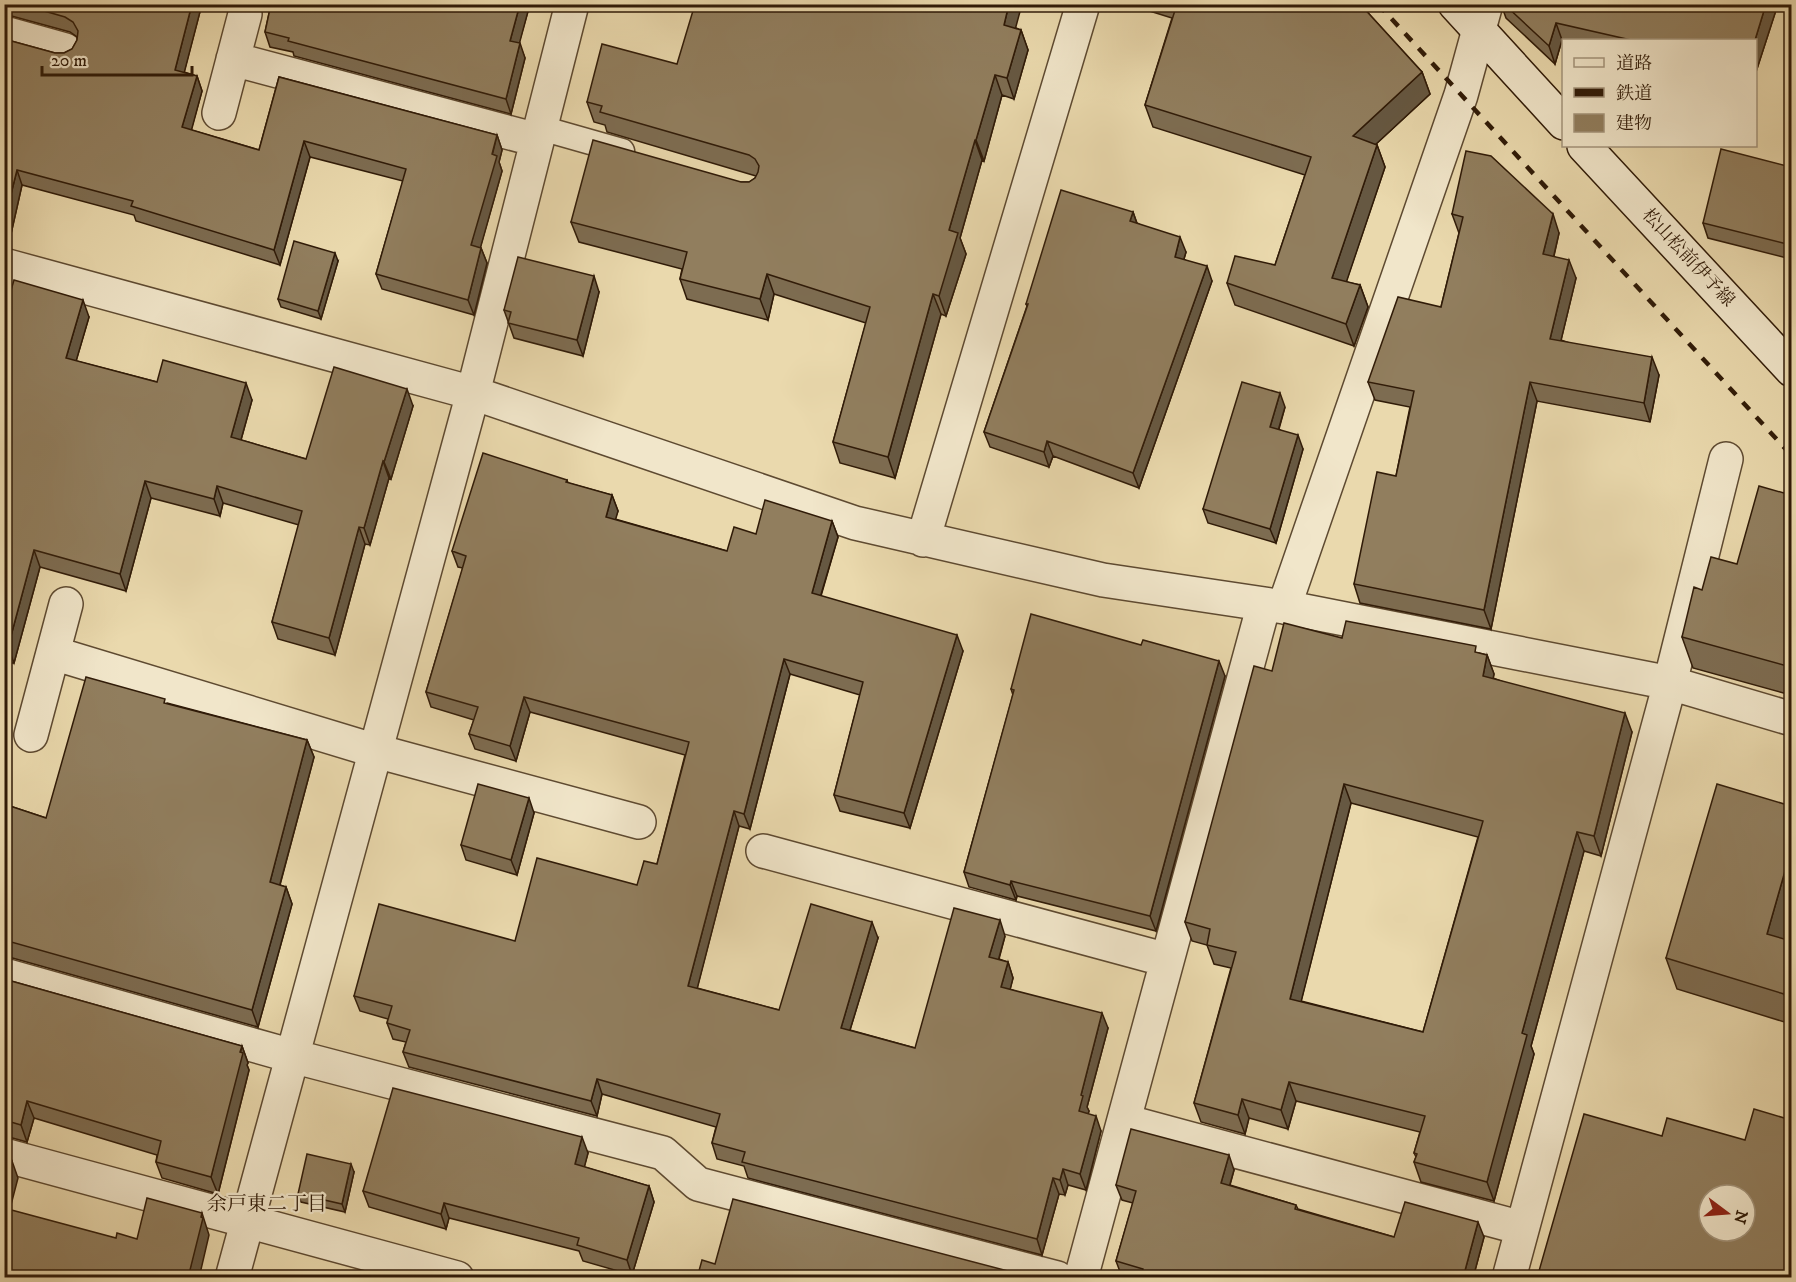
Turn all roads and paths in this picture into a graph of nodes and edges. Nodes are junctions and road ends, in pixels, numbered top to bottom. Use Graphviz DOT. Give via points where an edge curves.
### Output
graph roads {
  1 [pos="572,4"];
  2 [pos="1083,4"];
  3 [pos="1455,4"];
  4 [pos="245,14"];
  5 [pos="1483,18"];
  6 [pos="4,33"];
  7 [pos="65,50"];
  8 [pos="233,59"];
  9 [pos="219,112"];
  10 [pos="1562,122"];
  11 [pos="539,134"];
  12 [pos="1585,147"];
  13 [pos="640,157"];
  14 [pos="4,265"];
  15 [pos="1791,370"];
  16 [pos="473,393"];
  17 [pos="1726,459"];
  18 [pos="923,540"];
  19 [pos="66,604"];
  20 [pos="1274,606"];
  21 [pos="53,653"];
  22 [pos="1670,683"];
  23 [pos="1791,719"];
  24 [pos="31,735"];
  25 [pos="376,751"];
  26 [pos="639,822"];
  27 [pos="763,851"];
  28 [pos="1167,960"];
  29 [pos="4,975"];
  30 [pos="292,1056"];
  31 [pos="1124,1121"];
  32 [pos="4,1155"];
  33 [pos="247,1220"];
  34 [pos="1522,1228"];
  35 [pos="232,1278"];
  36 [pos="457,1278"];
  37 [pos="1057,1278"];
  38 [pos="1081,1278"];
  39 [pos="1509,1278"];
  1 -- 11 [label="street"];
  2 -- 18 [label="street"];
  3 -- 5 [label="street"];
  4 -- 8 [label="street"];
  5 -- 10 [label="street"];
  5 -- 20 [label="street" via="1461,95"];
  6 -- 7 [label="street"];
  8 -- 9 [label="street"];
  8 -- 11 [label="street"];
  11 -- 13 [label="lane"];
  11 -- 16 [label="street"];
  12 -- 15 [label="street, 松山松前伊予線"];
  14 -- 16 [label="street"];
  16 -- 18 [label="street" via="855,523"];
  16 -- 25 [label="street"];
  17 -- 22 [label="street"];
  18 -- 20 [label="street" via="1103,580"];
  19 -- 21 [label="street"];
  20 -- 22 [label="street"];
  20 -- 28 [label="street"];
  21 -- 24 [label="street"];
  21 -- 25 [label="street"];
  22 -- 23 [label="street"];
  22 -- 34 [label="street"];
  25 -- 26 [label="street"];
  25 -- 30 [label="street"];
  27 -- 28 [label="street"];
  28 -- 31 [label="street"];
  29 -- 30 [label="street"];
  30 -- 33 [label="street"];
  30 -- 37 [label="street" via="663,1153 698,1184"];
  31 -- 34 [label="street"];
  31 -- 38 [label="street"];
  32 -- 33 [label="street"];
  33 -- 35 [label="street"];
  33 -- 36 [label="street"];
  34 -- 39 [label="street"];
}
